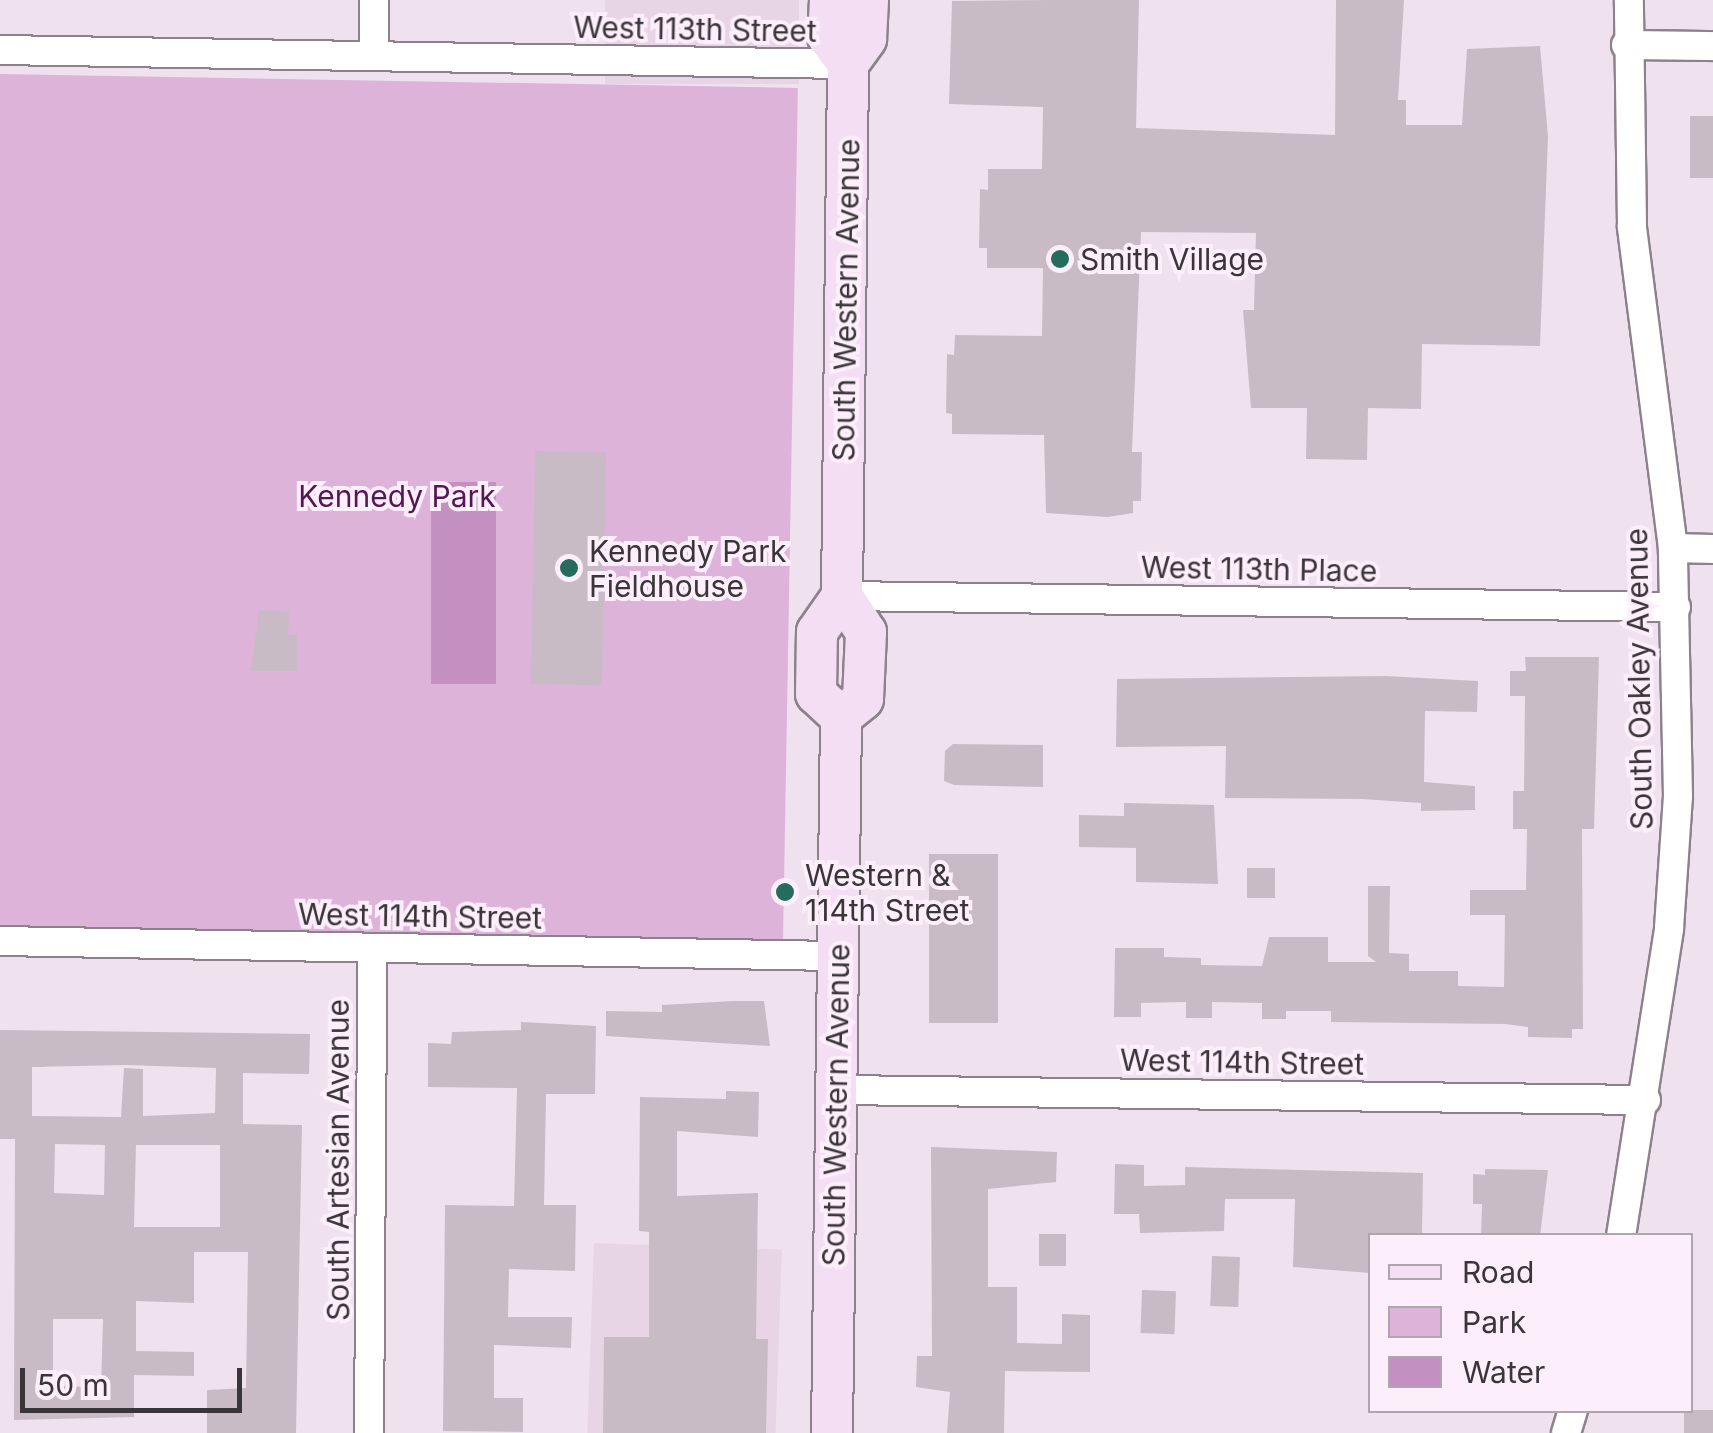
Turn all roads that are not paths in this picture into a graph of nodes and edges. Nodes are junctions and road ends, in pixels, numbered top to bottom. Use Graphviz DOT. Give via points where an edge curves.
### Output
graph roads {
  1 [pos="374,0"];
  2 [pos="830,0"];
  3 [pos="868,0"];
  4 [pos="1628,0"];
  5 [pos="1626,44"];
  6 [pos="1713,46"];
  7 [pos="0,50"];
  8 [pos="374,56"];
  9 [pos="848,64"];
  10 [pos="1673,548"];
  11 [pos="1713,548"];
  12 [pos="842,596"];
  13 [pos="1676,607"];
  14 [pos="0,941"];
  15 [pos="372,948"];
  16 [pos="838,956"];
  17 [pos="837,1090"];
  18 [pos="1646,1100"];
  19 [pos="1622,1233"];
  20 [pos="369,1433"];
  21 [pos="832,1433"];
  1 -- 8 [label="street"];
  2 -- 9 [label="main road, South Western Avenue" via="828,37"];
  3 -- 9 [label="main road, South Western Avenue" via="866,39"];
  4 -- 5 [label="street, South Oakley Avenue"];
  5 -- 6 [label="street"];
  5 -- 10 [label="street, South Oakley Avenue" via="1632,226"];
  7 -- 8 [label="street, West 113th Street"];
  8 -- 9 [label="street, West 113th Street"];
  9 -- 12 [label="main road, South Western Avenue"];
  10 -- 11 [label="street"];
  10 -- 13 [label="street, South Oakley Avenue"];
  12 -- 13 [label="street, West 113th Place"];
  12 -- 16 [label="main road, South Western Avenue" via="866,632 863,699 841,718"];
  13 -- 18 [label="street, South Oakley Avenue" via="1678,796"];
  14 -- 15 [label="street, West 114th Street"];
  15 -- 16 [label="street, West 114th Street"];
  15 -- 20 [label="street, South Artesian Avenue"];
  16 -- 17 [label="main road, South Western Avenue"];
  17 -- 18 [label="street, West 114th Street"];
  17 -- 21 [label="main road, South Western Avenue"];
  18 -- 19 [label="street, South Oakley Avenue"];
}
